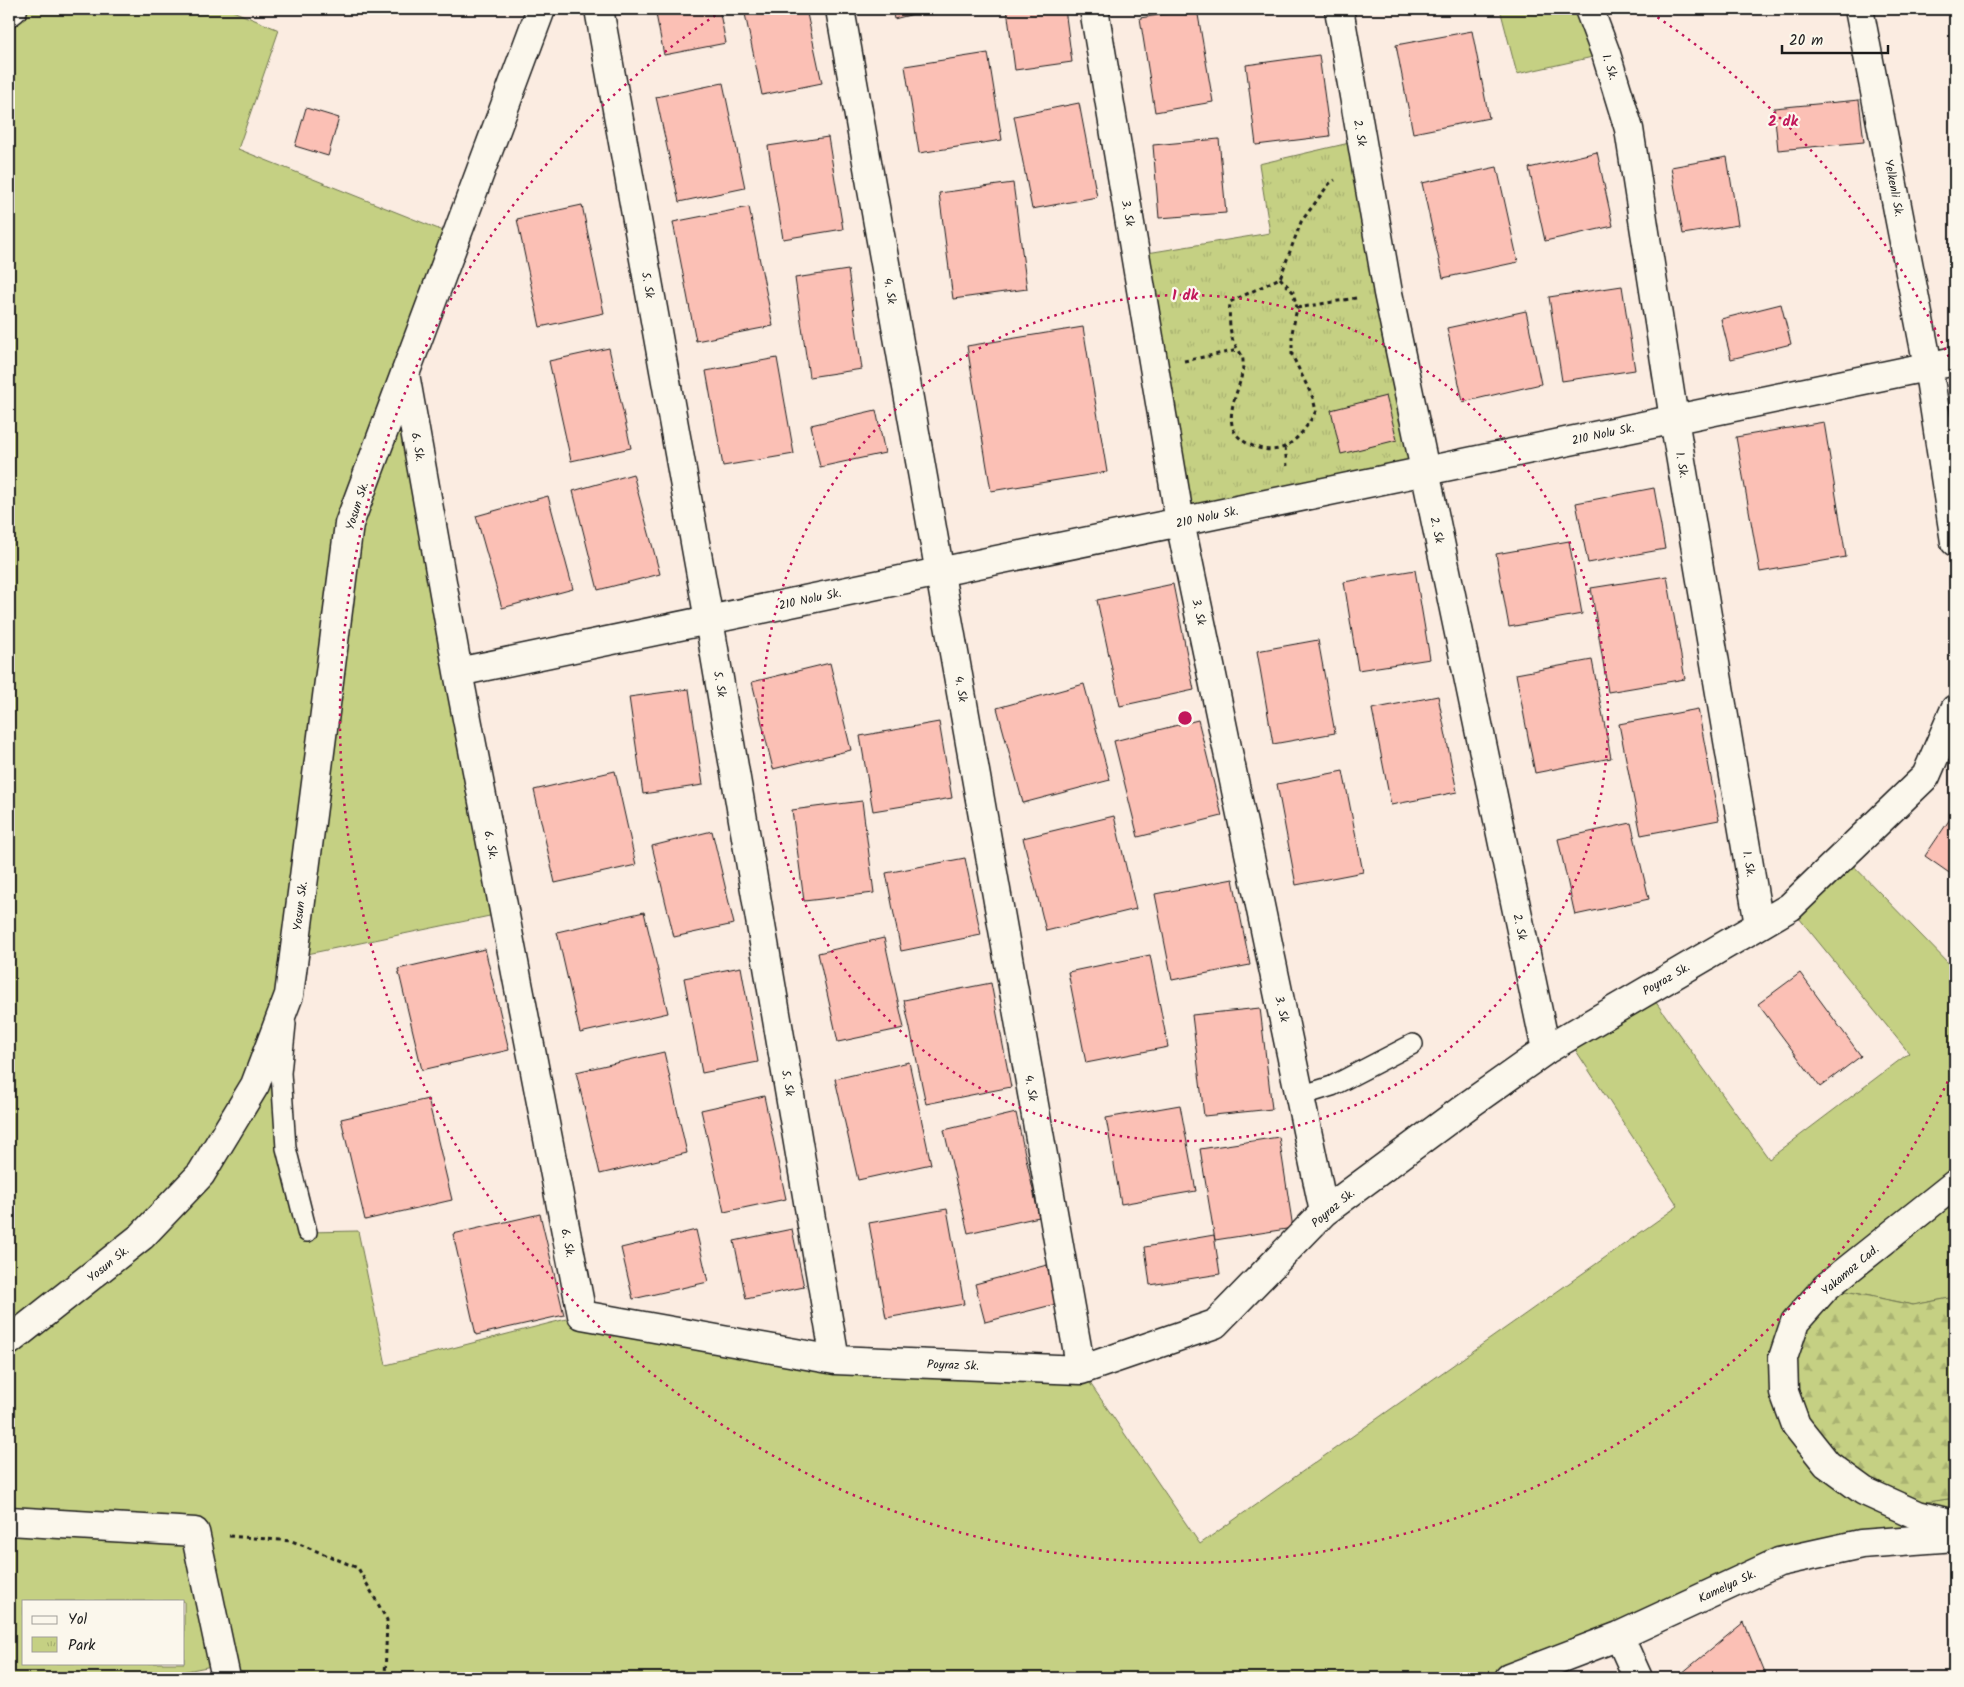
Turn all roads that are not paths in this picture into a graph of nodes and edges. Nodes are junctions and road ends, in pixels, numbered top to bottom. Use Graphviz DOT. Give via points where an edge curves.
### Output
graph roads {
  1 [pos="13,9"];
  2 [pos="541,9"];
  3 [pos="598,9"];
  4 [pos="840,9"];
  5 [pos="1094,9"];
  6 [pos="1339,9"];
  7 [pos="1589,9"];
  8 [pos="1859,9"];
  9 [pos="9,12"];
  10 [pos="1955,361"];
  11 [pos="1928,366"];
  12 [pos="405,374"];
  13 [pos="1674,419"];
  14 [pos="1424,471"];
  15 [pos="1180,522"];
  16 [pos="1955,542"];
  17 [pos="940,572"];
  18 [pos="709,620"];
  19 [pos="458,672"];
  20 [pos="1955,709"];
  21 [pos="1760,925"];
  22 [pos="289,995"];
  23 [pos="1413,1044"];
  24 [pos="1546,1050"];
  25 [pos="1300,1096"];
  26 [pos="1955,1184"];
  27 [pos="1324,1212"];
  28 [pos="306,1232"];
  29 [pos="582,1315"];
  30 [pos="9,1341"];
  31 [pos="835,1360"];
  32 [pos="1081,1370"];
  33 [pos="9,1521"];
  34 [pos="1955,1524"];
  35 [pos="1955,1537"];
  36 [pos="1619,1636"];
  37 [pos="226,1678"];
  38 [pos="1509,1678"];
  39 [pos="1638,1678"];
  1 -- 9 [label="street"];
  2 -- 12 [label="street, Yosun Sk."];
  3 -- 18 [label="street, 5. Sk"];
  4 -- 17 [label="street, 4. Sk"];
  5 -- 15 [label="street, 3. Sk"];
  6 -- 14 [label="street, 2. Sk" via="1388,292"];
  7 -- 13 [label="street, 1. Sk." via="1629,129"];
  8 -- 11 [label="street, Yelkenli Sk."];
  10 -- 11 [label="street, 210 Nolu Sk."];
  11 -- 13 [label="street, 210 Nolu Sk."];
  11 -- 16 [label="street"];
  12 -- 19 [label="street, 6. Sk."];
  12 -- 22 [label="street, Yosun Sk." via="350,524"];
  13 -- 14 [label="street, 210 Nolu Sk."];
  13 -- 21 [label="street, 1. Sk."];
  14 -- 15 [label="street, 210 Nolu Sk."];
  14 -- 24 [label="street, 2. Sk"];
  15 -- 17 [label="street, 210 Nolu Sk."];
  15 -- 25 [label="street, 3. Sk"];
  17 -- 18 [label="street, 210 Nolu Sk."];
  17 -- 32 [label="street, 4. Sk"];
  18 -- 19 [label="street, 210 Nolu Sk."];
  18 -- 31 [label="street, 5. Sk"];
  19 -- 29 [label="street, 6. Sk."];
  20 -- 21 [label="street, Poyraz Sk." via="1926,776 1790,907"];
  21 -- 24 [label="street, Poyraz Sk."];
  22 -- 28 [label="lane" via="281,1074 286,1148"];
  22 -- 30 [label="street, Yosun Sk." via="255,1085 201,1174 142,1236"];
  23 -- 25 [label="lane" via="1332,1086"];
  24 -- 27 [label="street, Poyraz Sk."];
  25 -- 27 [label="street, 3. Sk"];
  26 -- 34 [label="street, Yakamoz Cad." via="1826,1287 1795,1322 1783,1358 1784,1392 1796,1425 1827,1464 1864,1491 1917,1515"];
  27 -- 32 [label="street, Poyraz Sk." via="1215,1324"];
  29 -- 31 [label="street, Poyraz Sk."];
  31 -- 32 [label="street, Poyraz Sk."];
  33 -- 37 [label="street" via="195,1532"];
  35 -- 36 [label="street, Kamelya Sk." via="1861,1544 1779,1562"];
  36 -- 38 [label="street, Kamelya Sk."];
  36 -- 39 [label="street"];
}
